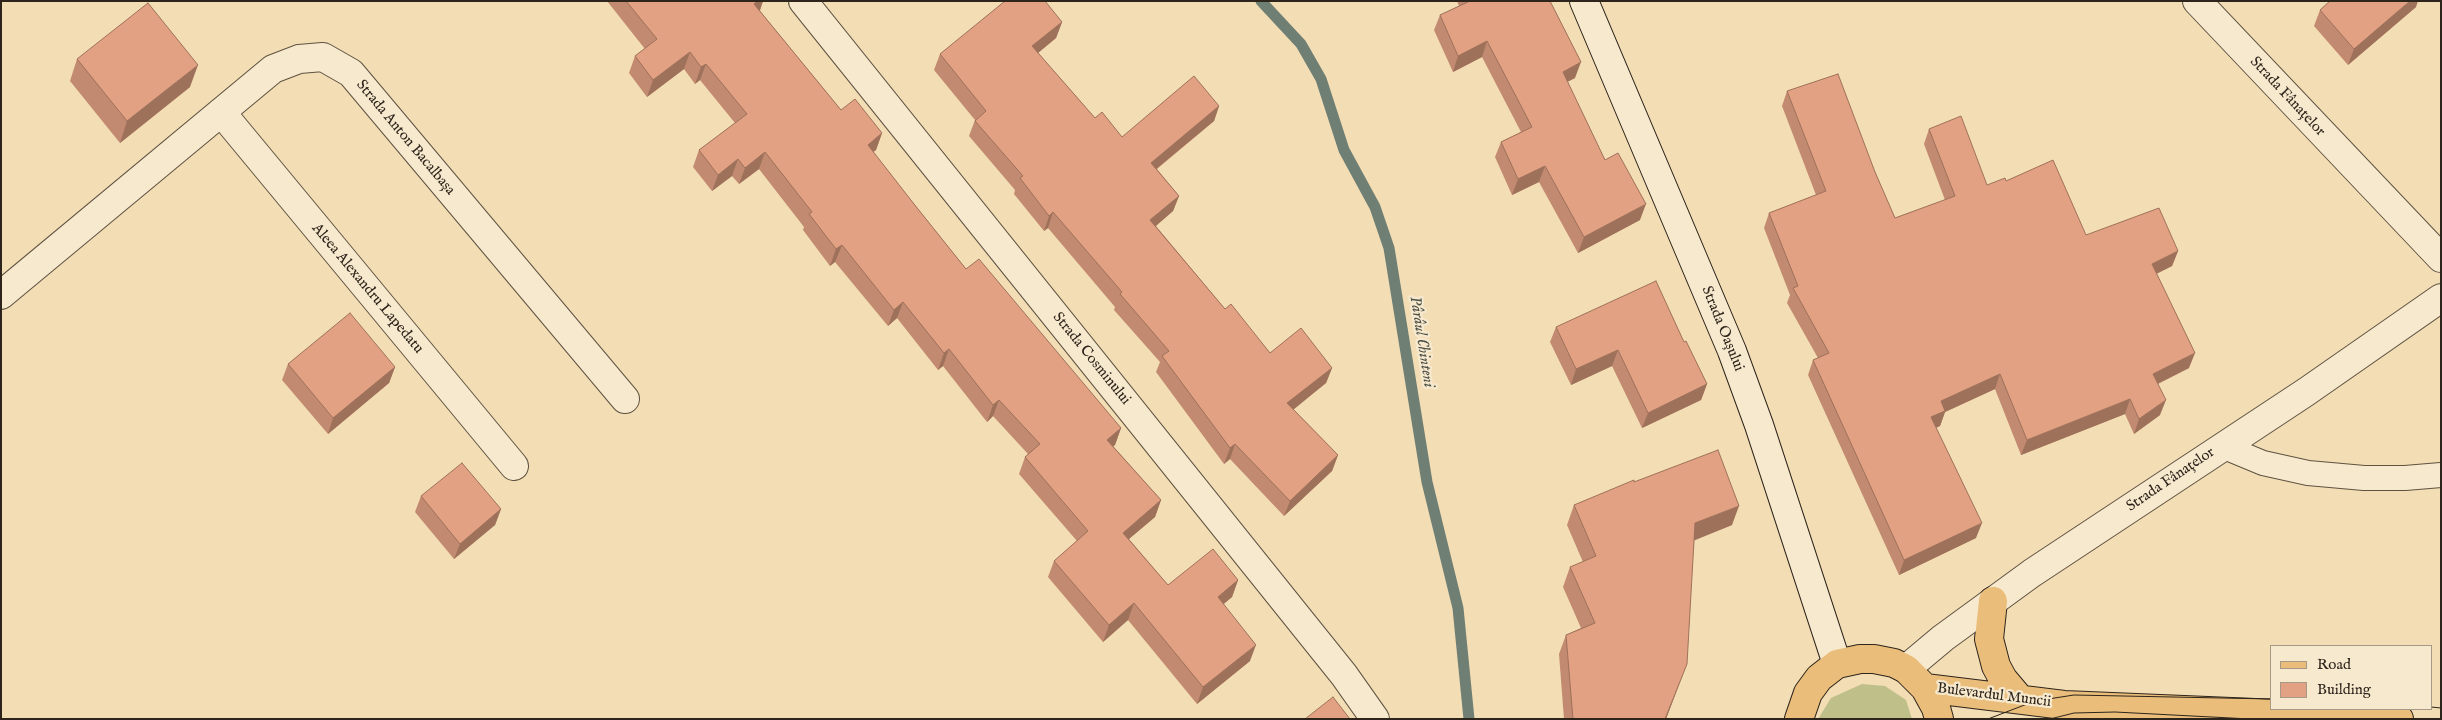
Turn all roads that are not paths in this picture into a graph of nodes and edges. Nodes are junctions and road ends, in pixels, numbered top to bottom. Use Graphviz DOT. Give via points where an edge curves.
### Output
graph roads {
  1 [pos="804,1"];
  2 [pos="1584,1"];
  3 [pos="2197,1"];
  4 [pos="220,112"];
  5 [pos="2441,258"];
  6 [pos="1,295"];
  7 [pos="2441,298"];
  8 [pos="625,399"];
  9 [pos="2222,446"];
  10 [pos="514,466"];
  11 [pos="2441,475"];
  12 [pos="1993,601"];
  13 [pos="1837,664"];
  14 [pos="1906,669"];
  15 [pos="1925,688"];
  16 [pos="2023,708"];
  17 [pos="1375,719"];
  18 [pos="1799,719"];
  19 [pos="1939,719"];
  20 [pos="2399,719"];
  1 -- 17 [label="street, Strada Cosminului" via="1344,675"];
  2 -- 13 [label="street, Strada Oașului" via="1732,351"];
  3 -- 5 [label="street, Strada Fânațelor"];
  4 -- 6 [label="street, Strada Anton Bacalbașa"];
  4 -- 8 [label="street, Strada Anton Bacalbașa" via="273,69 298,59 322,57 351,73"];
  4 -- 10 [label="street, Aleea Alexandru Lapedatu"];
  7 -- 9 [label="street, Strada Fânațelor"];
  9 -- 11 [label="lane" via="2264,463 2308,473 2364,478"];
  9 -- 12 [label="street, Strada Fânațelor"];
  12 -- 14 [label="street, Strada Fânațelor"];
  12 -- 16 [label="main road" via="1989,639 1996,666"];
  13 -- 14 [label="main road" via="1860,658 1874,659"];
  13 -- 18 [label="main road" via="1819,678 1808,693"];
  14 -- 15 [label="main road"];
  15 -- 16 [label="main road, Bulevardul Muncii"];
  15 -- 19 [label="main road"];
  16 -- 20 [label="main road, Bulevardul Muncii" via="2064,704"];
}
